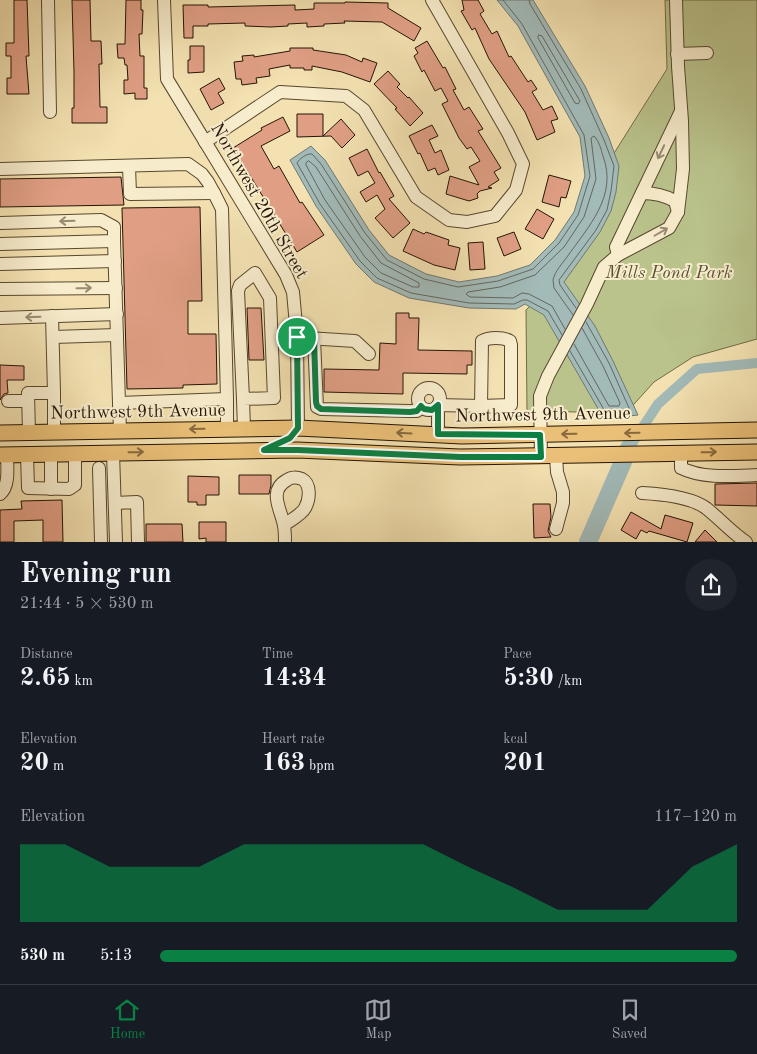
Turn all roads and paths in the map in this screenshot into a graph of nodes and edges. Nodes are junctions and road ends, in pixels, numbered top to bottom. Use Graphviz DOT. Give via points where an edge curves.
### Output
graph roads {
  1 [pos="48,0"];
  2 [pos="164,0"];
  3 [pos="432,0"];
  4 [pos="676,0"];
  5 [pos="707,53"];
  6 [pos="677,54"];
  7 [pos="682,108"];
  8 [pos="50,112"];
  9 [pos="205,142"];
  10 [pos="129,166"];
  11 [pos="0,169"];
  12 [pos="214,193"];
  13 [pos="642,193"];
  14 [pos="678,212"];
  15 [pos="0,223"];
  16 [pos="114,241"];
  17 [pos="38,243"];
  18 [pos="0,244"];
  19 [pos="618,255"];
  20 [pos="115,261"];
  21 [pos="38,263"];
  22 [pos="0,264"];
  23 [pos="116,288"];
  24 [pos="0,290"];
  25 [pos="116,314"];
  26 [pos="52,316"];
  27 [pos="0,318"];
  28 [pos="117,335"];
  29 [pos="53,337"];
  30 [pos="297,337"];
  31 [pos="314,338"];
  32 [pos="369,354"];
  33 [pos="54,393"];
  34 [pos="227,399"];
  35 [pos="244,399"];
  36 [pos="8,401"];
  37 [pos="28,401"];
  38 [pos="119,403"];
  39 [pos="438,405"];
  40 [pos="421,406"];
  41 [pos="481,406"];
  42 [pos="298,428"];
  43 [pos="227,429"];
  44 [pos="244,429"];
  45 [pos="120,430"];
  46 [pos="332,430"];
  47 [pos="757,430"];
  48 [pos="54,432"];
  49 [pos="0,433"];
  50 [pos="29,433"];
  51 [pos="438,434"];
  52 [pos="540,435"];
  53 [pos="264,450"];
  54 [pos="298,450"];
  55 [pos="757,452"];
  56 [pos="75,453"];
  57 [pos="113,453"];
  58 [pos="681,453"];
  59 [pos="27,454"];
  60 [pos="50,454"];
  61 [pos="4,455"];
  62 [pos="548,456"];
  63 [pos="99,468"];
  64 [pos="757,475"];
  65 [pos="51,489"];
  66 [pos="642,493"];
  67 [pos="0,494"];
  68 [pos="115,503"];
  69 [pos="284,525"];
  70 [pos="556,529"];
  71 [pos="101,542"];
  72 [pos="116,542"];
  73 [pos="138,542"];
  74 [pos="285,542"];
  75 [pos="746,542"];
  1 -- 8 [label="street"];
  2 -- 9 [label="street, Northwest 20th Street" via="167,78"];
  3 -- 9 [label="street" via="523,164 516,190 495,216 467,222 449,220 416,197 364,110 346,96 280,92"];
  4 -- 6 [label="street"];
  5 -- 6 [label="street"];
  6 -- 7 [label="street"];
  7 -- 13 [label="street, one-way"];
  7 -- 14 [label="street" via="683,169"];
  9 -- 30 [label="street, Northwest 20th Street" via="286,275 293,292"];
  10 -- 11 [label="street"];
  10 -- 12 [label="street" via="188,164 202,174"];
  10 -- 12 [label="street" via="130,194"];
  12 -- 34 [label="street" via="222,210"];
  13 -- 14 [label="street" via="654,193 675,201"];
  13 -- 19 [label="street" via="616,247"];
  19 -- 14 [label="street, one-way" via="668,228"];
  16 -- 15 [label="street, one-way" via="114,227 101,220"];
  16 -- 17 [label="street"];
  16 -- 20 [label="street"];
  17 -- 18 [label="street"];
  17 -- 21 [label="street"];
  19 -- 52 [label="street" via="604,267 548,376 540,396"];
  20 -- 21 [label="street"];
  20 -- 23 [label="street"];
  21 -- 22 [label="street"];
  24 -- 23 [label="street, one-way"];
  23 -- 25 [label="street"];
  25 -- 26 [label="street"];
  25 -- 28 [label="street"];
  26 -- 27 [label="street, one-way"];
  26 -- 29 [label="street"];
  28 -- 29 [label="street"];
  28 -- 38 [label="street"];
  29 -- 33 [label="street"];
  30 -- 31 [label="street"];
  30 -- 42 [label="street, Northwest 20th Street"];
  31 -- 32 [label="street" via="355,341"];
  31 -- 40 [label="street" via="317,406 321,409 410,412"];
  33 -- 37 [label="street" via="28,393"];
  33 -- 48 [label="street"];
  34 -- 38 [label="street"];
  34 -- 43 [label="street"];
  35 -- 35 [label="street" via="274,398 270,298 255,273 238,290"];
  35 -- 44 [label="street"];
  36 -- 37 [label="street"];
  37 -- 50 [label="street"];
  38 -- 45 [label="street"];
  39 -- 40 [label="street" via="432,410"];
  39 -- 40 [label="street" via="441,399 438,392 429,387 420,393 418,400"];
  39 -- 41 [label="street"];
  39 -- 51 [label="street"];
  41 -- 41 [label="street" via="482,341 506,339 511,345 511,405"];
  42 -- 44 [label="main road, Northwest 9th Avenue"];
  42 -- 46 [label="main road, Northwest 9th Avenue"];
  42 -- 53 [label="main road" via="290,438"];
  43 -- 44 [label="main road, Northwest 9th Avenue"];
  43 -- 45 [label="main road, Northwest 9th Avenue, one-way"];
  45 -- 48 [label="main road, Northwest 9th Avenue"];
  51 -- 46 [label="main road, Northwest 9th Avenue, one-way"];
  46 -- 54 [label="main road"];
  47 -- 52 [label="main road, Northwest 9th Avenue, one-way"];
  48 -- 50 [label="main road, Northwest 9th Avenue"];
  49 -- 50 [label="main road, Northwest 9th Avenue"];
  51 -- 52 [label="main road, Northwest 9th Avenue"];
  52 -- 62 [label="street"];
  53 -- 54 [label="main road"];
  57 -- 53 [label="main road, one-way"];
  54 -- 62 [label="main road" via="460,457"];
  58 -- 55 [label="main road, one-way"];
  56 -- 57 [label="main road"];
  56 -- 60 [label="main road"];
  56 -- 65 [label="street" via="75,486"];
  57 -- 68 [label="street"];
  58 -- 62 [label="main road"];
  58 -- 64 [label="street" via="681,468 690,472 722,476"];
  59 -- 60 [label="main road"];
  59 -- 61 [label="main road"];
  59 -- 65 [label="street" via="28,488"];
  60 -- 65 [label="street"];
  61 -- 67 [label="street" via="6,484"];
  62 -- 70 [label="street" via="563,492"];
  63 -- 71 [label="street"];
  66 -- 75 [label="street" via="695,502"];
  68 -- 72 [label="street"];
  68 -- 73 [label="street" via="137,502"];
  69 -- 74 [label="street"];
}
